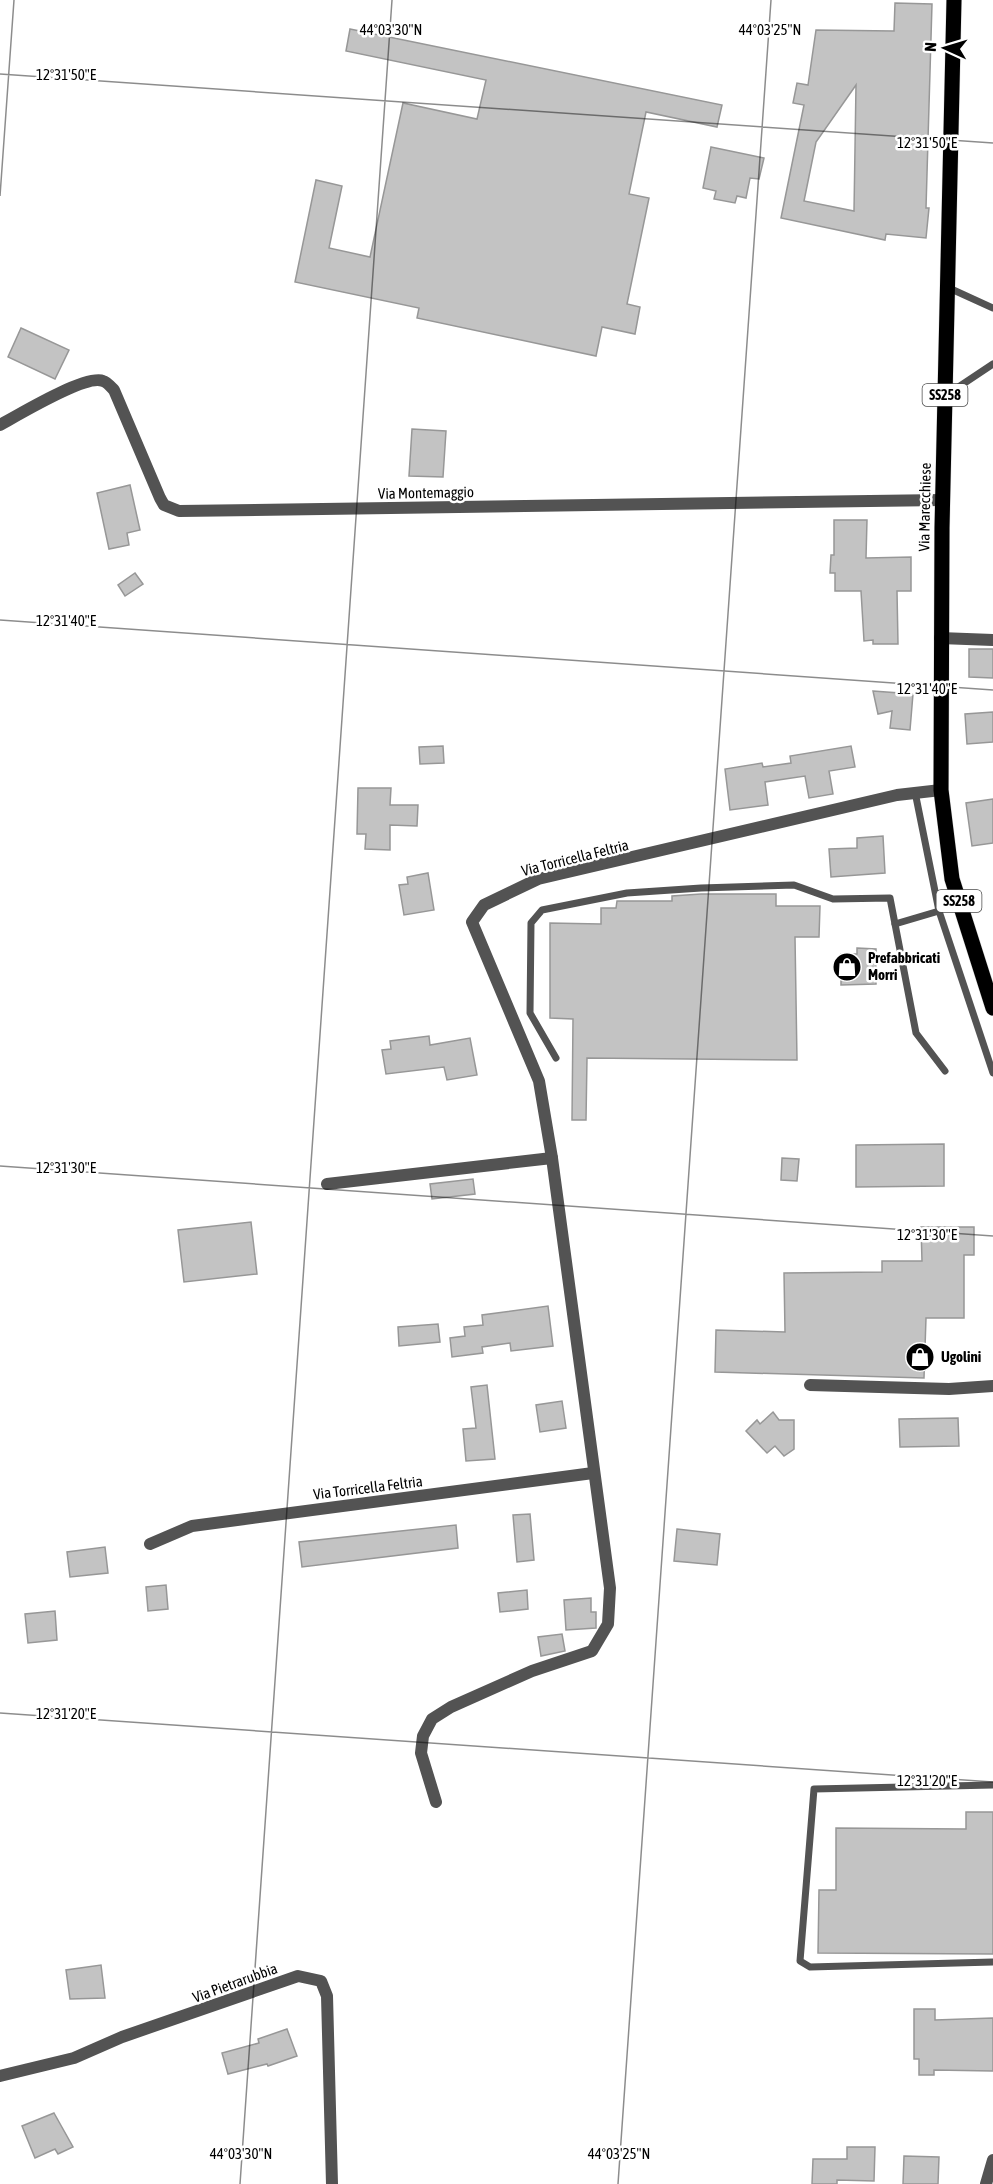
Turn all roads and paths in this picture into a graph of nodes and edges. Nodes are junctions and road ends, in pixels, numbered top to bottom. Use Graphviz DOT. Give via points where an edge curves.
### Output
graph roads {
  1 [pos="954,0"];
  2 [pos="948,287"];
  3 [pos="993,308"];
  4 [pos="993,364"];
  5 [pos="945,396"];
  6 [pos="0,424"];
  7 [pos="942,500"];
  8 [pos="940,638"];
  9 [pos="993,640"];
  10 [pos="941,790"];
  11 [pos="915,792"];
  12 [pos="939,911"];
  13 [pos="895,924"];
  14 [pos="993,1008"];
  15 [pos="556,1058"];
  16 [pos="945,1071"];
  17 [pos="993,1072"];
  18 [pos="552,1158"];
  19 [pos="327,1184"];
  20 [pos="810,1385"];
  21 [pos="993,1386"];
  22 [pos="593,1473"];
  23 [pos="150,1544"];
  24 [pos="993,1785"];
  25 [pos="436,1803"];
  26 [pos="993,1962"];
  27 [pos="0,2076"];
  28 [pos="993,2160"];
  29 [pos="332,2184"];
  30 [pos="986,2184"];
  1 -- 2 [label="main road, Via Marecchiese / SS258"];
  2 -- 3 [label="lane"];
  2 -- 5 [label="main road, Via Marecchiese / SS258"];
  4 -- 5 [label="lane"];
  5 -- 7 [label="main road, Via Marecchiese / SS258"];
  6 -- 7 [label="street, Via Montemaggio" via="77,385 103,381 114,390 164,505 179,511"];
  7 -- 8 [label="main road, Via Marecchiese / SS258"];
  8 -- 9 [label="street"];
  8 -- 10 [label="main road, Via Marecchiese / SS258"];
  10 -- 11 [label="street, Via Torricella Feltria"];
  10 -- 14 [label="main road, Via Marecchiese / SS258" via="952,879"];
  11 -- 12 [label="lane"];
  11 -- 18 [label="street, Via Torricella Feltria" via="538,879 484,905 472,922 539,1081"];
  12 -- 13 [label="lane"];
  12 -- 17 [label="lane"];
  13 -- 15 [label="lane" via="890,898 833,899 794,885 627,893 542,910 531,923 530,1013"];
  13 -- 16 [label="lane" via="916,1033"];
  18 -- 19 [label="street"];
  18 -- 22 [label="street, Via Torricella Feltria"];
  20 -- 21 [label="street" via="949,1389"];
  22 -- 23 [label="street, Via Torricella Feltria" via="192,1526"];
  22 -- 25 [label="street, Via Torricella Feltria" via="610,1588 608,1624 592,1651 532,1671 432,1719 423,1736 421,1753"];
  24 -- 26 [label="lane" via="814,1789 800,1961 810,1967"];
  27 -- 29 [label="street, Via Pietrarubbia" via="74,2058 122,2037 298,1976 310,1977 321,1981 327,1996"];
  28 -- 30 [label="street"];
}
